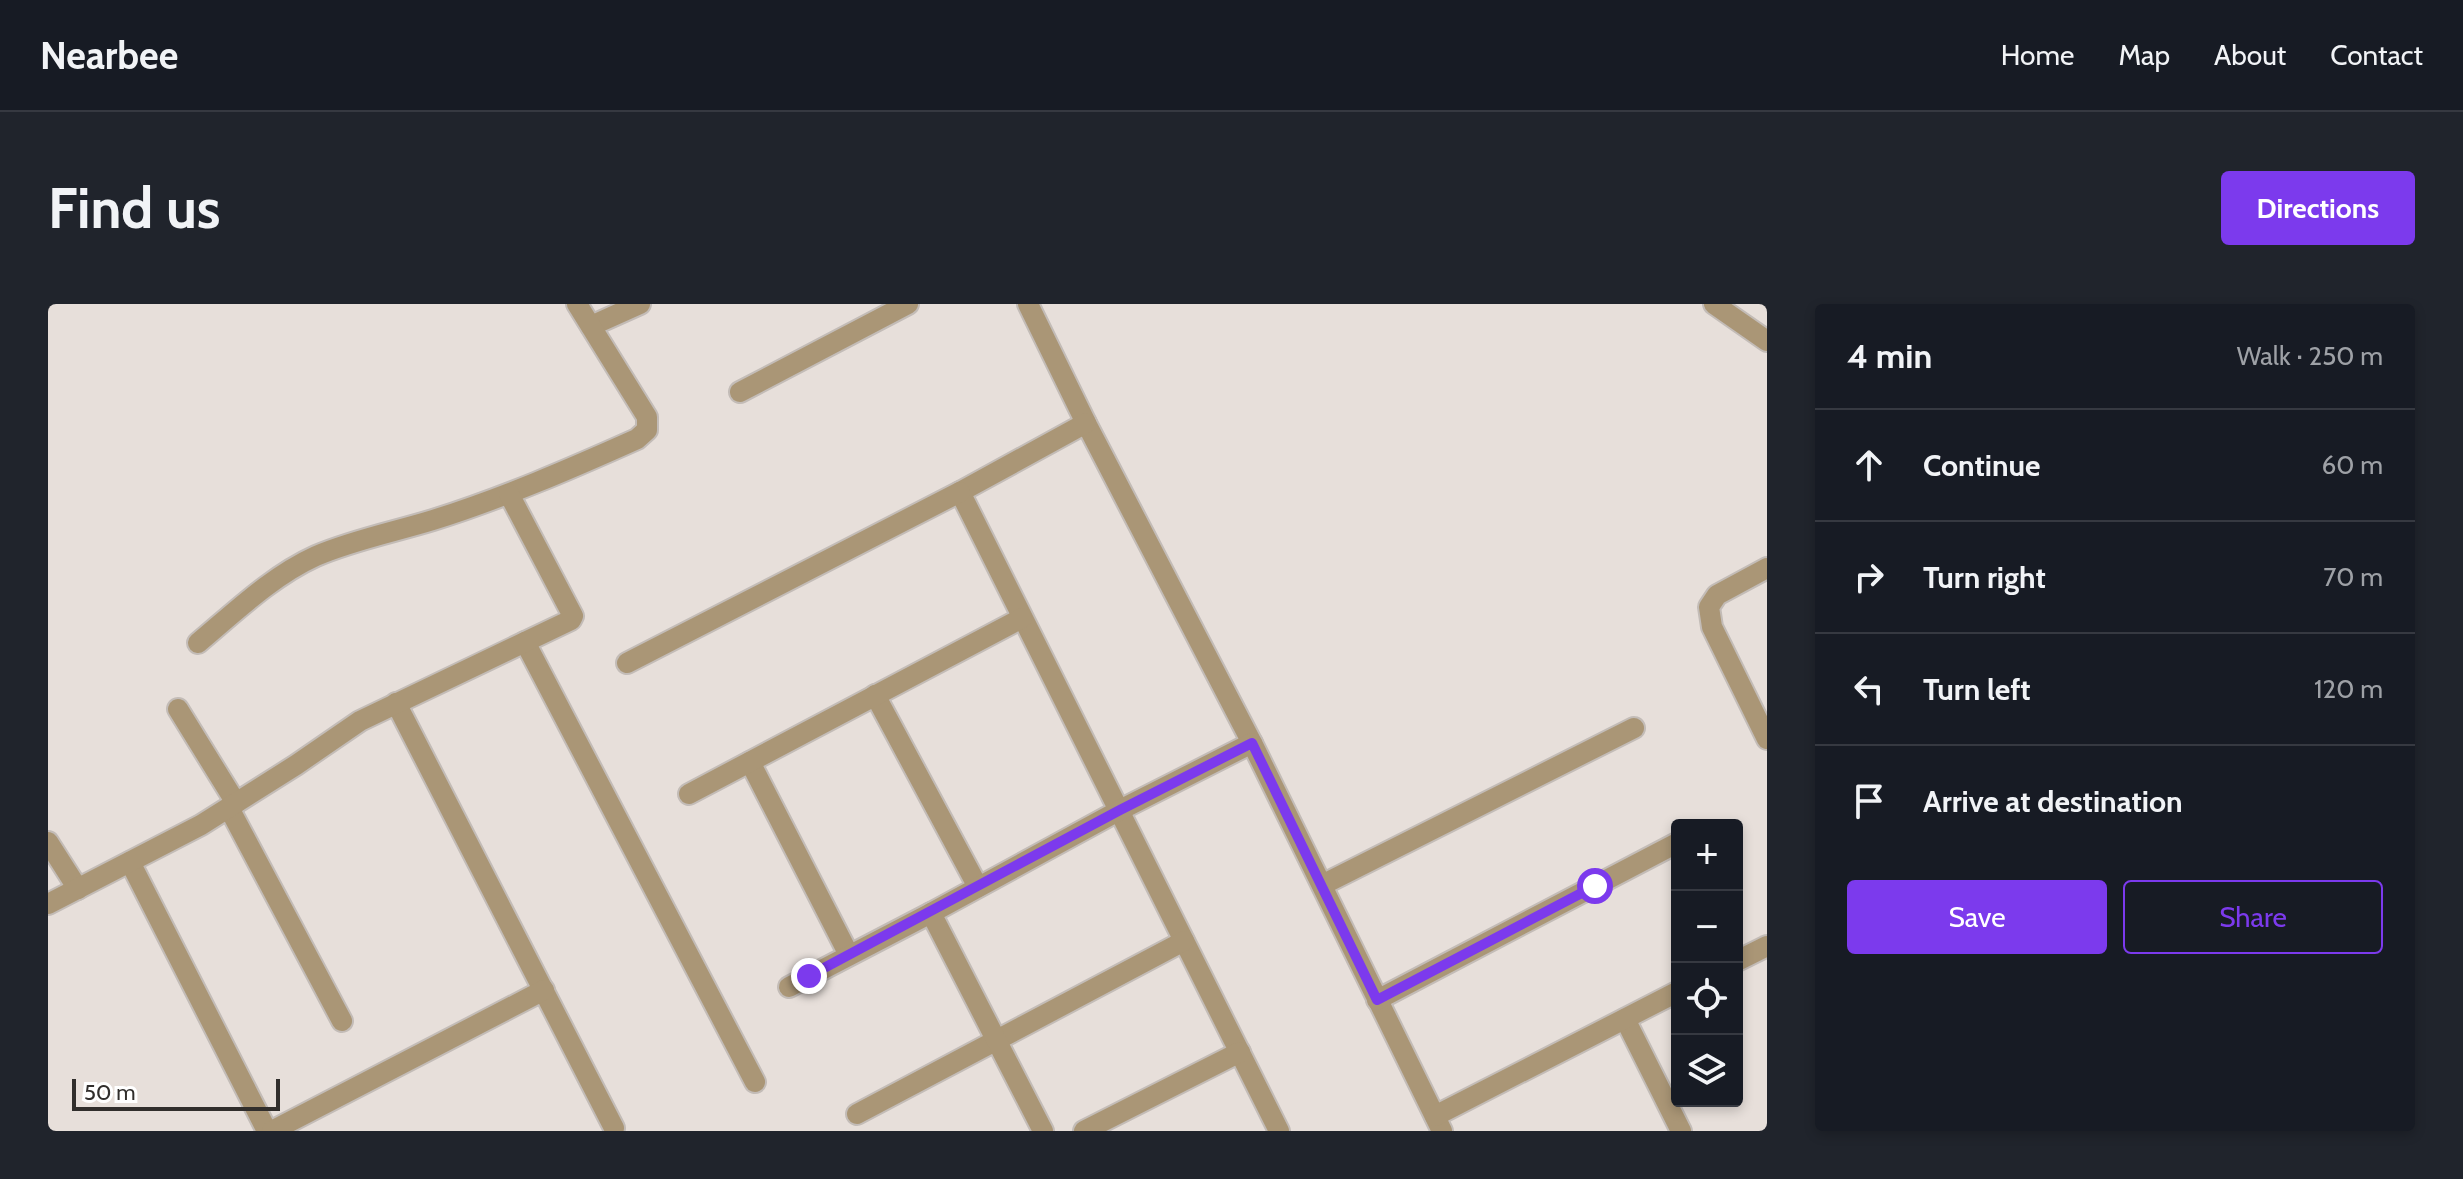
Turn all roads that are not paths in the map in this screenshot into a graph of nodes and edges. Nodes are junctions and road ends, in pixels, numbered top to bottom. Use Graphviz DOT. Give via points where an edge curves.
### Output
graph roads {
  1 [pos="577,304"];
  2 [pos="640,304"];
  3 [pos="908,304"];
  4 [pos="1028,304"];
  5 [pos="1714,304"];
  6 [pos="591,326"];
  7 [pos="1767,341"];
  8 [pos="740,392"];
  9 [pos="1086,423"];
  10 [pos="960,492"];
  11 [pos="509,494"];
  12 [pos="1767,568"];
  13 [pos="1022,618"];
  14 [pos="525,642"];
  15 [pos="198,643"];
  16 [pos="627,663"];
  17 [pos="875,695"];
  18 [pos="396,703"];
  19 [pos="178,709"];
  20 [pos="1634,728"];
  21 [pos="1767,739"];
  22 [pos="1252,743"];
  23 [pos="750,762"];
  24 [pos="689,794"];
  25 [pos="232,806"];
  26 [pos="1120,810"];
  27 [pos="48,842"];
  28 [pos="1671,846"];
  29 [pos="130,862"];
  30 [pos="1322,885"];
  31 [pos="978,887"];
  32 [pos="78,889"];
  33 [pos="48,904"];
  34 [pos="931,913"];
  35 [pos="1184,941"];
  36 [pos="1767,946"];
  37 [pos="849,955"];
  38 [pos="1743,958"];
  39 [pos="789,987"];
  40 [pos="544,990"];
  41 [pos="1671,995"];
  42 [pos="1377,1000"];
  43 [pos="1625,1019"];
  44 [pos="342,1021"];
  45 [pos="997,1040"];
  46 [pos="1240,1052"];
  47 [pos="755,1082"];
  48 [pos="857,1114"];
  49 [pos="1438,1124"];
  50 [pos="614,1128"];
  51 [pos="270,1131"];
  52 [pos="1043,1131"];
  53 [pos="1084,1131"];
  54 [pos="1279,1131"];
  55 [pos="1681,1131"];
  1 -- 6 [label="street"];
  2 -- 6 [label="street"];
  3 -- 8 [label="street"];
  4 -- 9 [label="street"];
  5 -- 7 [label="street"];
  6 -- 11 [label="street" via="647,417 647,430"];
  9 -- 10 [label="street"];
  9 -- 22 [label="street"];
  10 -- 13 [label="street"];
  10 -- 16 [label="street"];
  11 -- 14 [label="street" via="573,616"];
  11 -- 15 [label="street" via="315,557 271,584"];
  12 -- 21 [label="street" via="1717,595 1709,607 1712,627"];
  13 -- 17 [label="street"];
  13 -- 26 [label="street"];
  14 -- 18 [label="street"];
  14 -- 47 [label="street"];
  17 -- 23 [label="street"];
  17 -- 31 [label="street"];
  18 -- 25 [label="street"];
  18 -- 40 [label="street"];
  19 -- 25 [label="street"];
  20 -- 30 [label="street"];
  22 -- 26 [label="street"];
  22 -- 30 [label="street"];
  23 -- 24 [label="street"];
  23 -- 37 [label="street"];
  25 -- 29 [label="street"];
  25 -- 44 [label="street"];
  26 -- 31 [label="street"];
  26 -- 35 [label="street"];
  27 -- 32 [label="street"];
  28 -- 42 [label="street"];
  29 -- 32 [label="street"];
  29 -- 51 [label="street"];
  30 -- 42 [label="street"];
  31 -- 34 [label="street"];
  32 -- 33 [label="street"];
  34 -- 37 [label="street"];
  34 -- 45 [label="street"];
  35 -- 45 [label="street"];
  35 -- 46 [label="street"];
  36 -- 38 [label="street"];
  37 -- 39 [label="street"];
  40 -- 50 [label="street"];
  40 -- 51 [label="street"];
  41 -- 43 [label="street"];
  42 -- 49 [label="street"];
  43 -- 49 [label="street"];
  43 -- 55 [label="street"];
  45 -- 48 [label="street"];
  45 -- 52 [label="street"];
  46 -- 53 [label="street"];
  46 -- 54 [label="street"];
}
